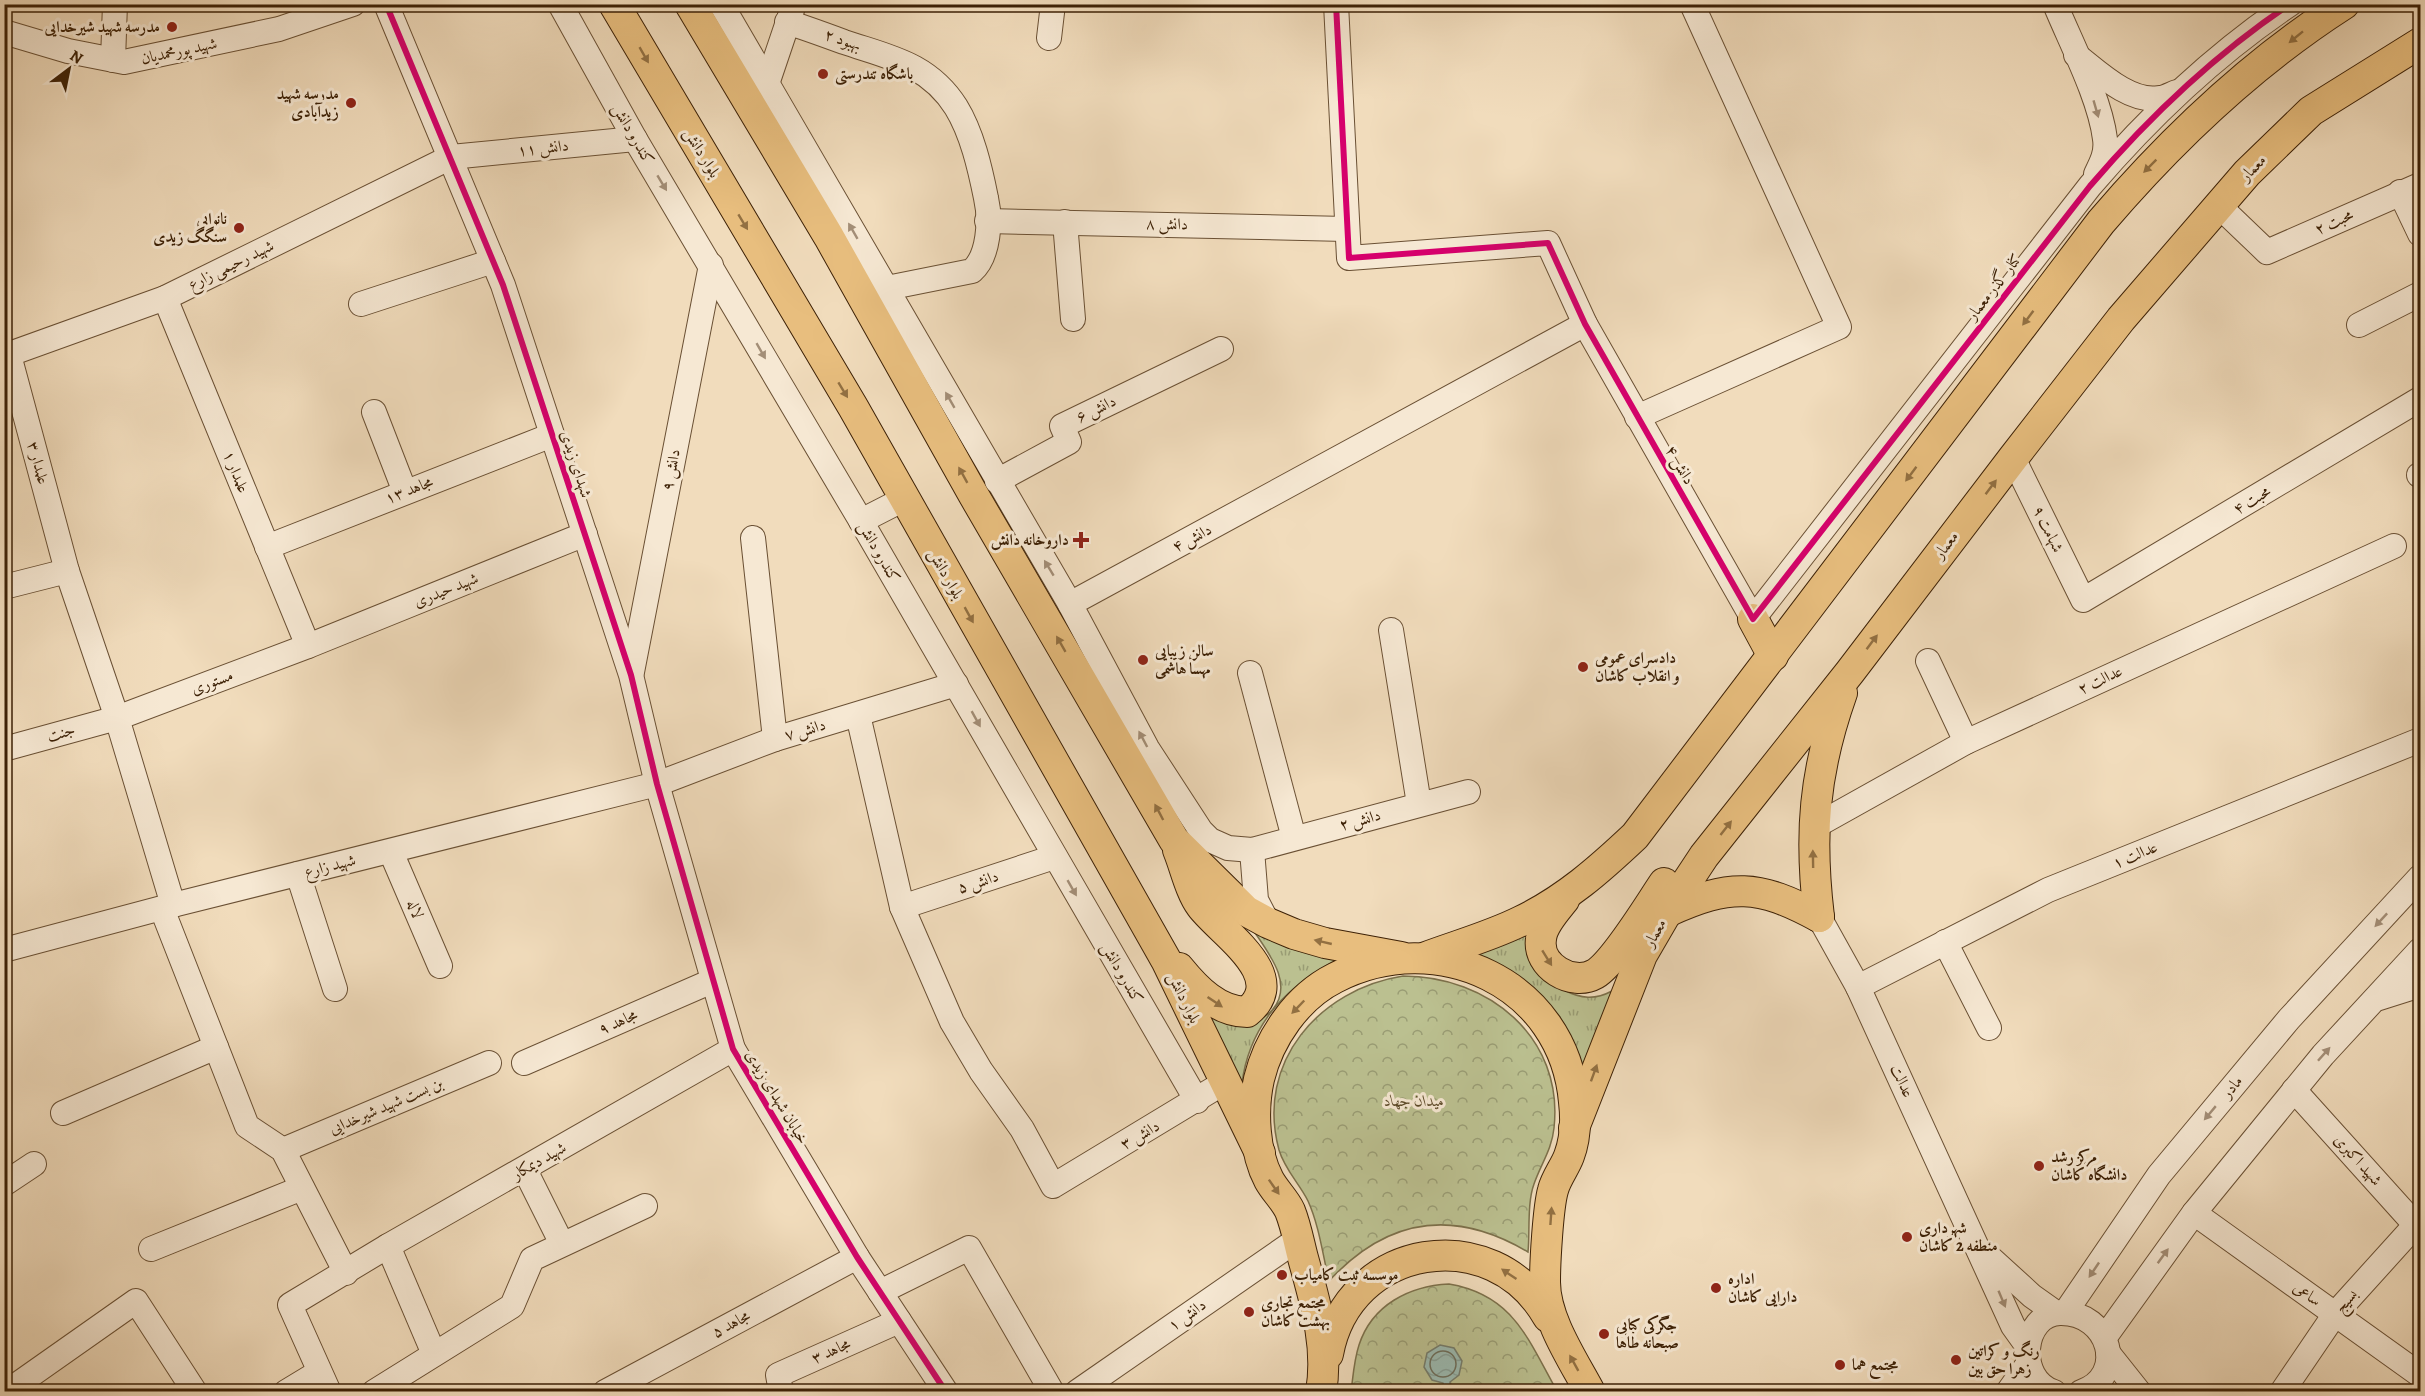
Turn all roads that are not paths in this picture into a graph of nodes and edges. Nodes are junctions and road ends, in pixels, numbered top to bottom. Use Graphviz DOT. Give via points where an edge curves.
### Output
graph roads {
  1 [pos="115,4"];
  2 [pos="353,4"];
  3 [pos="386,4"];
  4 [pos="560,4"];
  5 [pos="614,4"];
  6 [pos="690,4"];
  7 [pos="721,4"];
  8 [pos="1053,4"];
  9 [pos="1336,4"];
  10 [pos="1692,4"];
  11 [pos="2055,4"];
  12 [pos="2344,4"];
  13 [pos="2283,6"];
  14 [pos="791,13"];
  15 [pos="4,32"];
  16 [pos="1049,38"];
  17 [pos="2421,43"];
  18 [pos="2076,55"];
  19 [pos="113,60"];
  20 [pos="768,81"];
  21 [pos="2177,92"];
  22 [pos="635,140"];
  23 [pos="451,157"];
  24 [pos="2090,186"];
  25 [pos="2410,188"];
  26 [pos="2219,206"];
  27 [pos="987,221"];
  28 [pos="1065,222"];
  29 [pos="1346,229"];
  30 [pos="2421,234"];
  31 [pos="493,261"];
  32 [pos="711,265"];
  33 [pos="873,290"];
  34 [pos="2421,294"];
  35 [pos="165,298"];
  36 [pos="361,304"];
  37 [pos="1073,319"];
  38 [pos="1585,324"];
  39 [pos="2359,325"];
  40 [pos="1221,350"];
  41 [pos="7,356"];
  42 [pos="2421,399"];
  43 [pos="374,412"];
  44 [pos="1637,417"];
  45 [pos="552,435"];
  46 [pos="2013,458"];
  47 [pos="997,481"];
  48 [pos="405,492"];
  49 [pos="904,499"];
  50 [pos="861,521"];
  51 [pos="585,534"];
  52 [pos="753,538"];
  53 [pos="2394,546"];
  54 [pos="267,547"];
  55 [pos="68,571"];
  56 [pos="4,587"];
  57 [pos="2083,600"];
  58 [pos="1070,604"];
  59 [pos="1753,619"];
  60 [pos="1391,630"];
  61 [pos="308,646"];
  62 [pos="1773,656"];
  63 [pos="1928,661"];
  64 [pos="1850,672"];
  65 [pos="1250,673"];
  66 [pos="631,675"];
  67 [pos="956,684"];
  68 [pos="858,715"];
  69 [pos="117,718"];
  70 [pos="775,739"];
  71 [pos="2421,740"];
  72 [pos="1966,742"];
  73 [pos="4,749"];
  74 [pos="657,784"];
  75 [pos="1468,792"];
  76 [pos="1419,804"];
  77 [pos="1812,828"];
  78 [pos="1294,838"];
  79 [pos="1174,840"];
  80 [pos="1252,850"];
  81 [pos="391,852"];
  82 [pos="1704,856"];
  83 [pos="1054,857"];
  84 [pos="298,874"];
  85 [pos="2421,877"];
  86 [pos="1572,891"];
  87 [pos="167,907"];
  88 [pos="902,907"];
  89 [pos="1667,912"];
  90 [pos="1819,917"];
  91 [pos="1268,922"];
  92 [pos="1147,928"];
  93 [pos="1945,942"];
  94 [pos="4,950"];
  95 [pos="2421,950"];
  96 [pos="1414,957"];
  97 [pos="440,966"];
  98 [pos="712,981"];
  99 [pos="2421,985"];
  100 [pos="1858,987"];
  101 [pos="335,989"];
  102 [pos="2377,999"];
  103 [pos="1989,1028"];
  104 [pos="216,1047"];
  105 [pos="733,1049"];
  106 [pos="489,1063"];
  107 [pos="524,1063"];
  108 [pos="1225,1082"];
  109 [pos="2294,1090"];
  110 [pos="1197,1101"];
  111 [pos="63,1113"];
  112 [pos="1574,1128"];
  113 [pos="283,1150"];
  114 [pos="1260,1153"];
  115 [pos="34,1164"];
  116 [pos="525,1170"];
  117 [pos="4,1184"];
  118 [pos="302,1188"];
  119 [pos="645,1206"];
  120 [pos="2194,1213"];
  121 [pos="2419,1225"];
  122 [pos="1298,1239"];
  123 [pos="562,1244"];
  124 [pos="388,1246"];
  125 [pos="1980,1248"];
  126 [pos="151,1249"];
  127 [pos="857,1257"];
  128 [pos="346,1273"];
  129 [pos="880,1292"];
  130 [pos="2061,1313"];
  131 [pos="2335,1314"];
  132 [pos="899,1321"];
  133 [pos="1559,1335"];
  134 [pos="2106,1345"];
  135 [pos="434,1354"];
  136 [pos="2028,1355"];
  137 [pos="2421,1375"];
  138 [pos="324,1382"];
  139 [pos="1322,1383"];
  140 [pos="9,1386"];
  141 [pos="2292,1388"];
  142 [pos="2091,1391"];
  143 [pos="195,1392"];
  144 [pos="286,1392"];
  145 [pos="374,1392"];
  146 [pos="605,1392"];
  147 [pos="781,1392"];
  148 [pos="946,1392"];
  149 [pos="1052,1392"];
  150 [pos="1077,1392"];
  151 [pos="1590,1392"];
  152 [pos="2008,1392"];
  153 [pos="2054,1392"];
  154 [pos="2139,1392"];
  1 -- 19 [label="street"];
  2 -- 19 [label="street, شهید پورمحمدیان" via="289,26 234,39 124,62"];
  3 -- 23 [label="street, شهدای زیدی"];
  4 -- 22 [label="street, کندرو دانش"];
  5 -- 49 [label="main road, بلوار دانش, one-way"];
  6 -- 33 [label="main road"];
  7 -- 20 [label="street"];
  8 -- 16 [label="street"];
  9 -- 29 [label="street"];
  10 -- 44 [label="street" via="1839,327"];
  11 -- 18 [label="street"];
  12 -- 62 [label="main road, one-way" via="2253,72 2142,174 2071,260"];
  13 -- 21 [label="street, کنار گذر معمار"];
  14 -- 20 [label="street"];
  14 -- 27 [label="street, بهبود ۲" via="907,61 930,76 955,105 966,126 981,173"];
  15 -- 19 [label="street, شهید پورمحمدیان"];
  17 -- 26 [label="main road, معمار" via="2311,111"];
  18 -- 21 [label="street" via="2137,95 2157,99"];
  18 -- 24 [label="street, one-way" via="2105,139 2104,158"];
  33 -- 20 [label="street, one-way"];
  21 -- 24 [label="street, کنار گذر معمار"];
  22 -- 23 [label="street, دانش ۱۱"];
  22 -- 32 [label="street, کندرو دانش, one-way"];
  23 -- 31 [label="street, شهدای زیدی"];
  23 -- 35 [label="street, شهید رحیمی زارع"];
  24 -- 59 [label="street, کنار گذر معمار"];
  25 -- 26 [label="street, محبت ۲" via="2267,252"];
  25 -- 30 [label="street"];
  26 -- 46 [label="main road, معمار" via="2121,319"];
  27 -- 28 [label="street, دانش ۸"];
  27 -- 33 [label="street, بهبود ۲" via="981,263 972,271"];
  28 -- 29 [label="street, دانش ۸"];
  28 -- 37 [label="street"];
  29 -- 38 [label="street" via="1349,258 1548,243"];
  31 -- 36 [label="street"];
  31 -- 45 [label="street, شهدای زیدی"];
  32 -- 50 [label="street, کندرو دانش, one-way"];
  32 -- 66 [label="street, دانش ۹"];
  47 -- 33 [label="street, one-way"];
  79 -- 33 [label="main road, one-way"];
  34 -- 39 [label="street"];
  35 -- 41 [label="street, شهید رحیمی زارع"];
  35 -- 54 [label="street, علمدار ۱"];
  38 -- 44 [label="street, دانش ۴"];
  38 -- 58 [label="street, دانش ۴"];
  40 -- 47 [label="street, دانش ۶" via="1062,426 1069,442"];
  41 -- 55 [label="street, علمدار ۳"];
  42 -- 57 [label="street, محبت ۴"];
  43 -- 48 [label="street"];
  44 -- 59 [label="street, دانش ۴"];
  45 -- 48 [label="street, مجاهد ۱۳"];
  45 -- 51 [label="street, شهدای زیدی"];
  46 -- 57 [label="street, شهامت ۹"];
  64 -- 46 [label="main road, معمار, one-way"];
  58 -- 47 [label="street, one-way"];
  48 -- 54 [label="street, مجاهد ۱۳"];
  49 -- 50 [label="street"];
  49 -- 92 [label="main road, بلوار دانش, one-way"];
  50 -- 67 [label="street, کندرو دانش"];
  51 -- 61 [label="street, شهید حیدری"];
  51 -- 66 [label="street, شهدای زیدی"];
  52 -- 70 [label="street"];
  53 -- 72 [label="street, عدالت ۲"];
  54 -- 61 [label="street, علمدار ۱"];
  55 -- 56 [label="street"];
  55 -- 69 [label="street, علمدار ۳"];
  80 -- 58 [label="street, one-way" via="1217,846 1201,831 1147,748"];
  59 -- 62 [label="main road"];
  60 -- 76 [label="street"];
  61 -- 69 [label="street, مستوری"];
  62 -- 86 [label="main road" via="1635,836"];
  63 -- 72 [label="street"];
  64 -- 77 [label="main road" via="1820,770"];
  82 -- 64 [label="main road, معمار, one-way"];
  65 -- 78 [label="street"];
  66 -- 74 [label="street, شهدای زیدی"];
  67 -- 68 [label="street, دانش ۷"];
  67 -- 83 [label="street, کندرو دانش, one-way"];
  68 -- 70 [label="street, دانش ۷"];
  68 -- 88 [label="street"];
  69 -- 73 [label="street, جنت"];
  69 -- 87 [label="street, علمدار ۳"];
  70 -- 74 [label="street, دانش ۷"];
  71 -- 93 [label="street, عدالت ۱" via="2048,890"];
  72 -- 77 [label="street, عدالت ۲"];
  74 -- 81 [label="street, شهید زارع"];
  74 -- 98 [label="street, خیابان شهدای زیدی"];
  75 -- 76 [label="street, دانش ۲"];
  76 -- 78 [label="street, دانش ۲"];
  90 -- 77 [label="main road, one-way"];
  78 -- 80 [label="street, دانش ۲"];
  79 -- 91 [label="main road" via="1246,911"];
  92 -- 79 [label="main road, one-way" via="1207,997 1236,1012 1248,1012 1254,1007 1261,977 1253,960 1200,905"];
  80 -- 91 [label="street" via="1256,900"];
  81 -- 84 [label="street, شهید زارع"];
  81 -- 97 [label="street, لاله"];
  86 -- 82 [label="main road, one-way" via="1544,929 1541,948 1553,967 1565,976 1579,979 1601,970 1671,873"];
  82 -- 89 [label="main road, معمار"];
  83 -- 88 [label="street, دانش ۵"];
  83 -- 110 [label="street, کندرو دانش, one-way"];
  84 -- 87 [label="street, شهید زارع"];
  84 -- 101 [label="street"];
  85 -- 130 [label="street, مادر, one-way" via="2289,1019 2159,1174"];
  86 -- 96 [label="main road" via="1518,922"];
  87 -- 94 [label="street, شهید زارع"];
  87 -- 104 [label="street, علمدار ۳"];
  88 -- 110 [label="street, دانش ۳" via="951,1022 1022,1129 1053,1186"];
  89 -- 90 [label="main road" via="1696,898 1744,890 1764,892"];
  112 -- 89 [label="main road, معمار, one-way" via="1642,955"];
  90 -- 100 [label="street, عدالت"];
  96 -- 91 [label="main road, one-way" via="1325,943"];
  92 -- 108 [label="main road, بلوار دانش"];
  93 -- 100 [label="street, عدالت ۱"];
  93 -- 103 [label="street"];
  95 -- 102 [label="street"];
  96 -- 112 [label="main road" via="1451,960 1497,979 1536,1012 1562,1054 1573,1094"];
  96 -- 114 [label="main road, one-way" via="1376,961 1338,976 1293,1012 1278,1033 1259,1079 1256,1104"];
  98 -- 105 [label="street, خیابان شهدای زیدی"];
  98 -- 107 [label="street, مجاهد ۹"];
  99 -- 102 [label="street"];
  100 -- 125 [label="street, عدالت"];
  109 -- 102 [label="street, one-way"];
  104 -- 111 [label="street"];
  104 -- 113 [label="street, علمدار ۳" via="247,1126"];
  105 -- 116 [label="street, شهید دیمکار"];
  105 -- 127 [label="street, خیابان شهدای زیدی"];
  106 -- 113 [label="street, بن بست شهید شیرخدایی"];
  108 -- 110 [label="street, دانش ۳"];
  108 -- 114 [label="main road, بلوار دانش"];
  109 -- 120 [label="street"];
  109 -- 121 [label="street, شهید اکبری"];
  133 -- 112 [label="main road, one-way" via="1545,1285 1553,1191 1570,1153"];
  113 -- 118 [label="street"];
  114 -- 122 [label="main road, one-way" via="1268,1178 1290,1210"];
  115 -- 117 [label="street"];
  116 -- 123 [label="street"];
  116 -- 124 [label="street, شهید دیمکار"];
  118 -- 126 [label="street"];
  118 -- 128 [label="street"];
  119 -- 123 [label="street"];
  120 -- 131 [label="street, ساعی"];
  134 -- 120 [label="street, one-way"];
  121 -- 131 [label="street, بسیج"];
  122 -- 139 [label="main road" via="1320,1321"];
  122 -- 150 [label="street, دانش ۱"];
  123 -- 135 [label="street" via="532,1259 512,1306"];
  124 -- 128 [label="street, شهید دیمکار"];
  124 -- 135 [label="street"];
  125 -- 130 [label="street" via="2032,1296"];
  125 -- 136 [label="street, عدالت, one-way"];
  127 -- 129 [label="street, خیابان شهدای زیدی"];
  127 -- 146 [label="street, مجاهد ۵"];
  128 -- 138 [label="street, شهید دیمکار" via="290,1305"];
  129 -- 132 [label="street, خیابان شهدای زیدی"];
  129 -- 149 [label="street" via="969,1248"];
  130 -- 134 [label="street" via="2093,1322"];
  130 -- 136 [label="street, مادر" via="2034,1331"];
  131 -- 137 [label="street, ساعی"];
  131 -- 141 [label="street, بسیج"];
  132 -- 147 [label="street, مجاهد ۳" via="778,1375"];
  132 -- 148 [label="street, خیابان شهدای زیدی"];
  133 -- 139 [label="main road, one-way" via="1540,1302 1522,1283 1500,1269 1476,1259 1427,1256 1400,1263 1357,1292 1331,1336"];
  151 -- 133 [label="main road, one-way"];
  134 -- 142 [label="street" via="2106,1367"];
  134 -- 154 [label="street"];
  135 -- 145 [label="street"];
  136 -- 152 [label="street, مادر"];
  136 -- 153 [label="street, عدالت" via="2040,1383"];
  138 -- 144 [label="street"];
  140 -- 143 [label="street" via="136,1301"];
}
